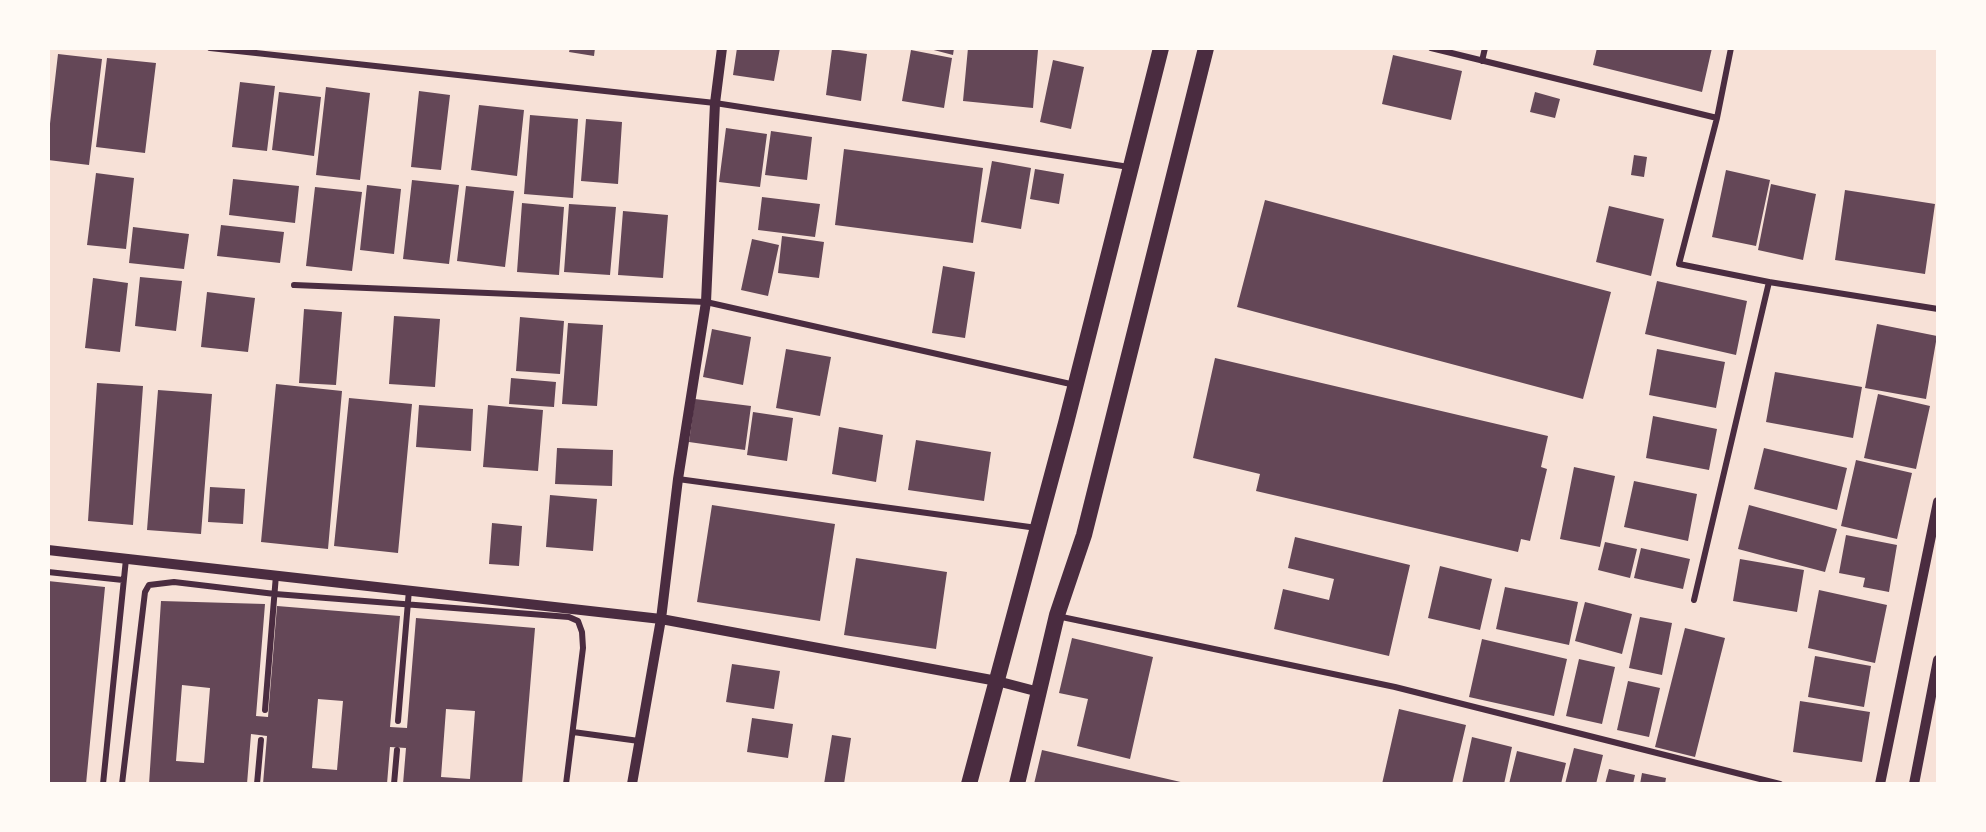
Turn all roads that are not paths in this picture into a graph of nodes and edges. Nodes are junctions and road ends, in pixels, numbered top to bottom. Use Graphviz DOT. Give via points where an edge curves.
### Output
graph roads {
  1 [pos="210,48"];
  2 [pos="723,48"];
  3 [pos="1161,48"];
  4 [pos="1206,48"];
  5 [pos="1431,48"];
  6 [pos="1485,48"];
  7 [pos="1731,48"];
  8 [pos="1482,61"];
  9 [pos="714,103"];
  10 [pos="1717,118"];
  11 [pos="1131,168"];
  12 [pos="1769,282"];
  13 [pos="294,285"];
  14 [pos="706,302"];
  15 [pos="1938,309"];
  16 [pos="1076,385"];
  17 [pos="678,479"];
  18 [pos="1938,501"];
  19 [pos="1038,528"];
  20 [pos="48,550"];
  21 [pos="126,559"];
  22 [pos="48,572"];
  23 [pos="276,575"];
  24 [pos="123,580"];
  25 [pos="409,590"];
  26 [pos="275,594"];
  27 [pos="1694,600"];
  28 [pos="408,605"];
  29 [pos="1057,615"];
  30 [pos="661,619"];
  31 [pos="1938,660"];
  32 [pos="997,681"];
  33 [pos="1038,693"];
  34 [pos="265,710"];
  35 [pos="398,721"];
  36 [pos="573,732"];
  37 [pos="261,740"];
  38 [pos="639,741"];
  39 [pos="397,750"];
  40 [pos="103,784"];
  41 [pos="122,784"];
  42 [pos="257,784"];
  43 [pos="394,784"];
  44 [pos="566,784"];
  45 [pos="632,784"];
  46 [pos="969,784"];
  47 [pos="1017,784"];
  48 [pos="1780,784"];
  49 [pos="1880,784"];
  50 [pos="1914,784"];
  1 -- 9 [label="street"];
  2 -- 9 [label="street"];
  3 -- 11 [label="highway"];
  4 -- 29 [label="highway" via="1084,535"];
  5 -- 8 [label="street"];
  6 -- 8 [label="street"];
  7 -- 10 [label="street"];
  8 -- 10 [label="street"];
  9 -- 11 [label="street"];
  9 -- 14 [label="street"];
  10 -- 12 [label="street" via="1678,264"];
  11 -- 16 [label="highway"];
  12 -- 15 [label="street"];
  12 -- 27 [label="street"];
  13 -- 14 [label="street"];
  14 -- 16 [label="street"];
  14 -- 17 [label="street"];
  16 -- 19 [label="highway"];
  17 -- 19 [label="street"];
  17 -- 30 [label="street"];
  18 -- 49 [label="street"];
  19 -- 32 [label="highway"];
  20 -- 21 [label="street"];
  21 -- 23 [label="street"];
  21 -- 24 [label="street"];
  22 -- 24 [label="street"];
  23 -- 25 [label="street"];
  23 -- 26 [label="street"];
  24 -- 40 [label="street"];
  25 -- 28 [label="street"];
  25 -- 30 [label="street"];
  26 -- 28 [label="street"];
  26 -- 34 [label="street"];
  26 -- 41 [label="street" via="174,582 149,585 145,592"];
  28 -- 35 [label="street"];
  28 -- 36 [label="street" via="569,617 578,621 583,648"];
  29 -- 33 [label="highway"];
  29 -- 48 [label="street" via="1395,687"];
  30 -- 32 [label="street"];
  30 -- 38 [label="street"];
  31 -- 50 [label="street"];
  32 -- 33 [label="street"];
  32 -- 46 [label="highway"];
  33 -- 47 [label="highway"];
  36 -- 38 [label="street"];
  36 -- 44 [label="street"];
  37 -- 42 [label="street"];
  38 -- 45 [label="street"];
  39 -- 43 [label="street"];
}
